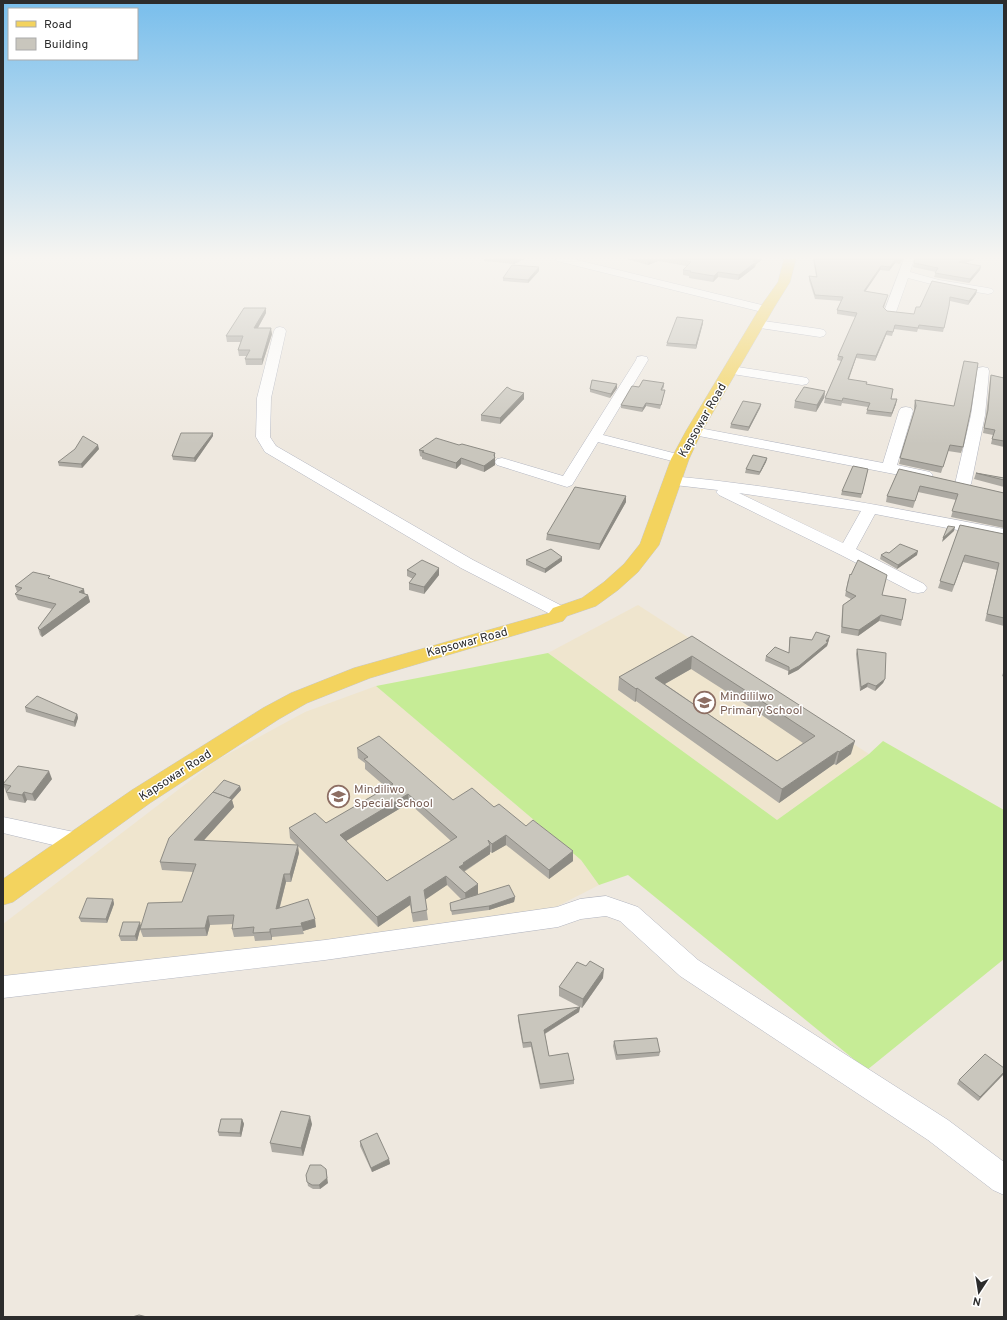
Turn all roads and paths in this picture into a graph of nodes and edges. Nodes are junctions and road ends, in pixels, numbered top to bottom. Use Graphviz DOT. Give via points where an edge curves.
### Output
graph roads {
  1 [pos="760,321"];
  2 [pos="775,321"];
  3 [pos="280,331"];
  4 [pos="820,333"];
  5 [pos="642,360"];
  6 [pos="731,370"];
  7 [pos="983,371"];
  8 [pos="802,381"];
  9 [pos="906,411"];
  10 [pos="694,431"];
  11 [pos="594,437"];
  12 [pos="680,459"];
  13 [pos="502,462"];
  14 [pos="889,468"];
  15 [pos="671,481"];
  16 [pos="707,484"];
  17 [pos="870,508"];
  18 [pos="1004,534"];
  19 [pos="847,551"];
  20 [pos="918,588"];
  21 [pos="560,612"];
  22 [pos="3,825"];
  23 [pos="74,841"];
  24 [pos="3,894"];
  25 [pos="3,987"];
  26 [pos="1004,1180"];
  1 -- 6 [label="main road, Kapsowar Road"];
  2 -- 4 [label="street"];
  3 -- 21 [label="street" via="264,398 263,437 270,449 467,564"];
  5 -- 11 [label="street"];
  6 -- 8 [label="street"];
  6 -- 10 [label="main road, Kapsowar Road"];
  7 -- 14 [label="street" via="970,486"];
  9 -- 14 [label="street"];
  10 -- 12 [label="main road, Kapsowar Road"];
  10 -- 14 [label="street"];
  11 -- 12 [label="street"];
  11 -- 13 [label="street" via="567,482"];
  12 -- 15 [label="main road, Kapsowar Road"];
  15 -- 16 [label="street"];
  15 -- 21 [label="main road, Kapsowar Road" via="649,545 631,568 589,602"];
  16 -- 17 [label="street"];
  16 -- 19 [label="street"];
  17 -- 18 [label="street"];
  17 -- 19 [label="street"];
  19 -- 20 [label="street"];
  21 -- 23 [label="main road, Kapsowar Road" via="556,617 534,624 410,657 345,679 297,699 195,761"];
  22 -- 23 [label="street"];
  23 -- 24 [label="main road, Kapsowar Road"];
  25 -- 26 [label="street" via="325,950 558,917 606,906 629,914 689,968 938,1130"];
}
